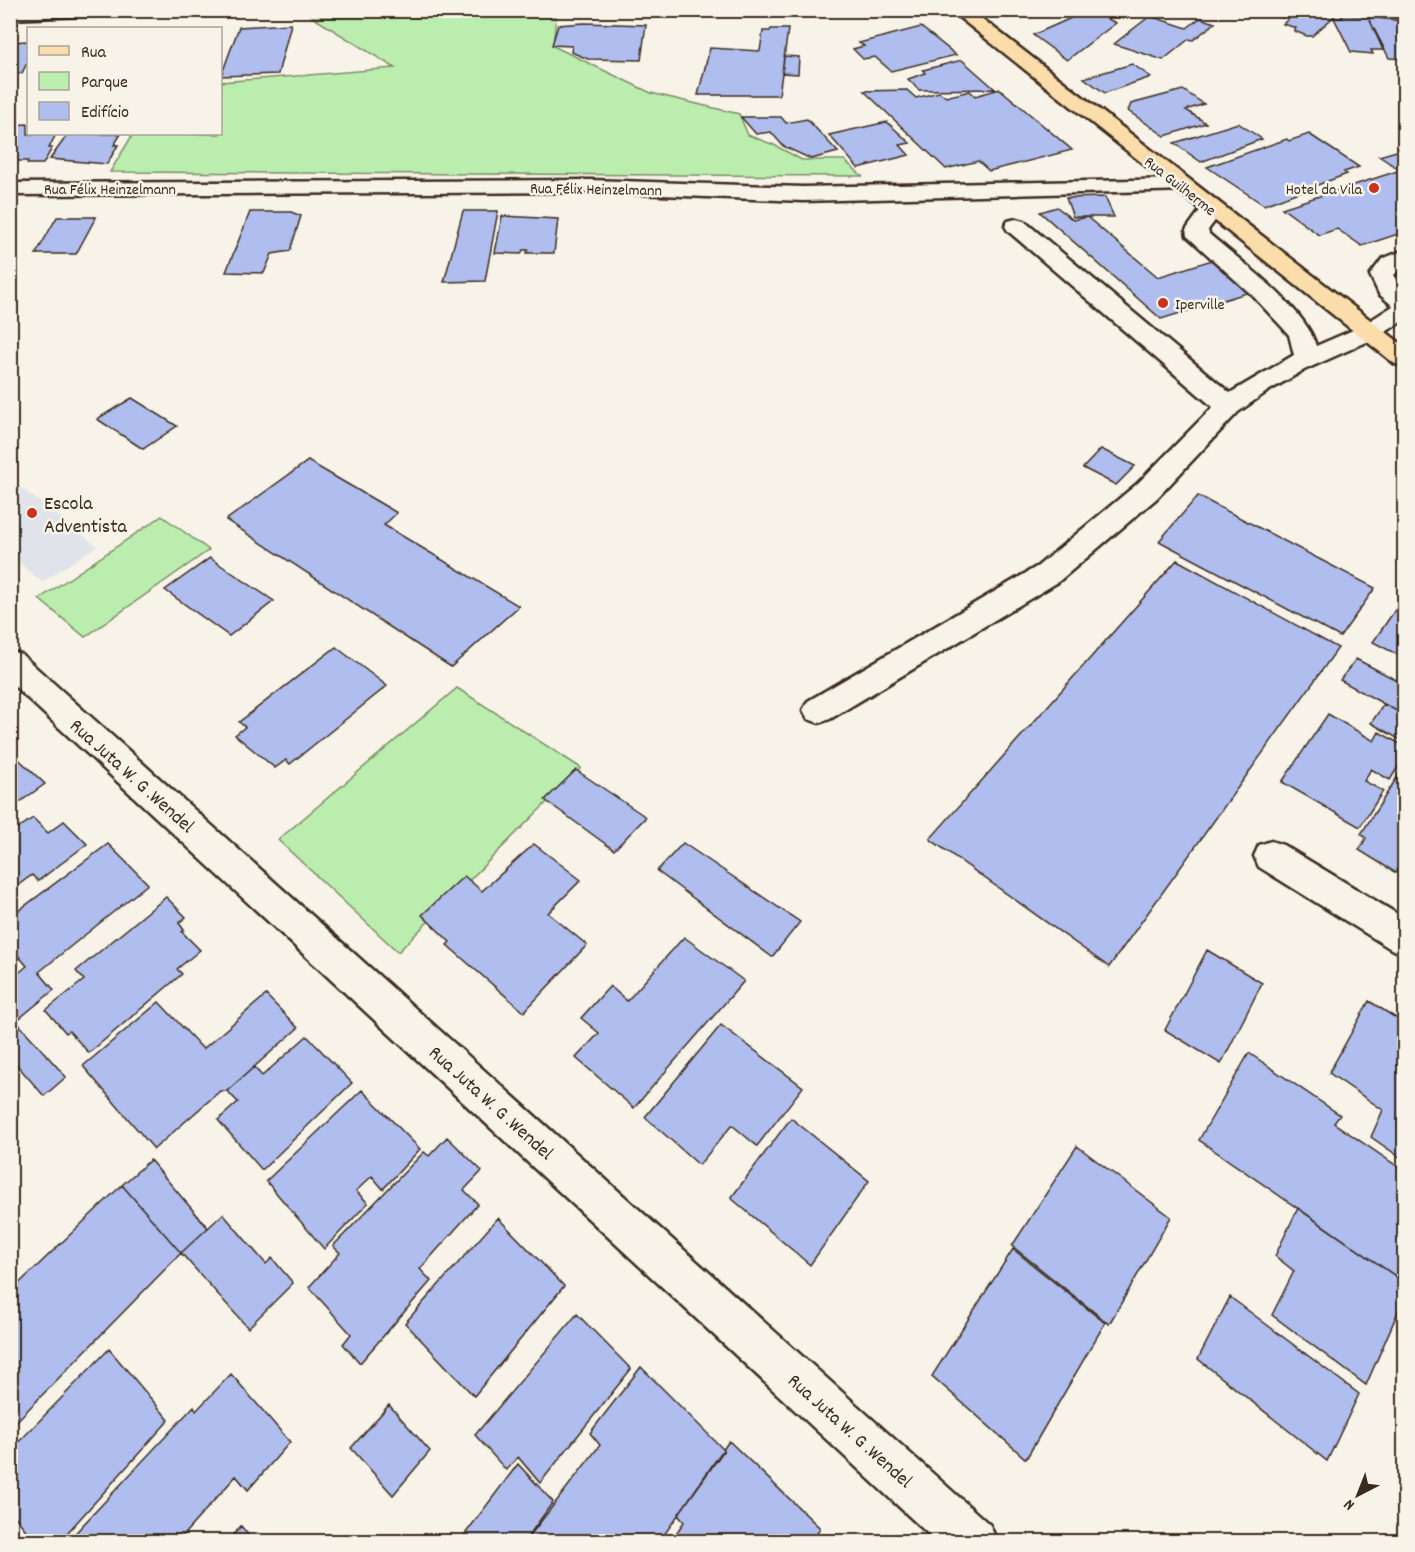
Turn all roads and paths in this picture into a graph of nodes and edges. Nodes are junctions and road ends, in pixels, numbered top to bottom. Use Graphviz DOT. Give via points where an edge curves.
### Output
graph roads {
  1 [pos="106,10"];
  2 [pos="959,10"];
  3 [pos="10,14"];
  4 [pos="1180,185"];
  5 [pos="10,189"];
  6 [pos="1212,210"];
  7 [pos="1016,226"];
  8 [pos="1404,257"];
  9 [pos="1404,303"];
  10 [pos="1404,310"];
  11 [pos="1369,332"];
  12 [pos="1404,358"];
  13 [pos="1307,359"];
  14 [pos="1229,406"];
  15 [pos="10,663"];
  16 [pos="819,710"];
  17 [pos="1271,856"];
  18 [pos="1404,937"];
  19 [pos="973,1542"];
  1 -- 3 [label="street"];
  2 -- 4 [label="main road, Rua Guilherme"];
  4 -- 5 [label="street, Rua Félix Heinzelmann" via="803,194 590,186"];
  4 -- 6 [label="main road, Rua Guilherme"];
  6 -- 11 [label="main road, Rua Guilherme"];
  6 -- 13 [label="street" via="1197,231 1198,236 1261,291 1302,334"];
  7 -- 14 [label="street"];
  8 -- 9 [label="street" via="1390,264 1382,275 1387,289"];
  10 -- 11 [label="street"];
  11 -- 12 [label="main road, Rua Guilherme"];
  11 -- 13 [label="street"];
  13 -- 14 [label="street"];
  14 -- 16 [label="street" via="1147,491 1048,574"];
  15 -- 19 [label="street, Rua Juta W. G .Wendel"];
  17 -- 18 [label="street"];
}
